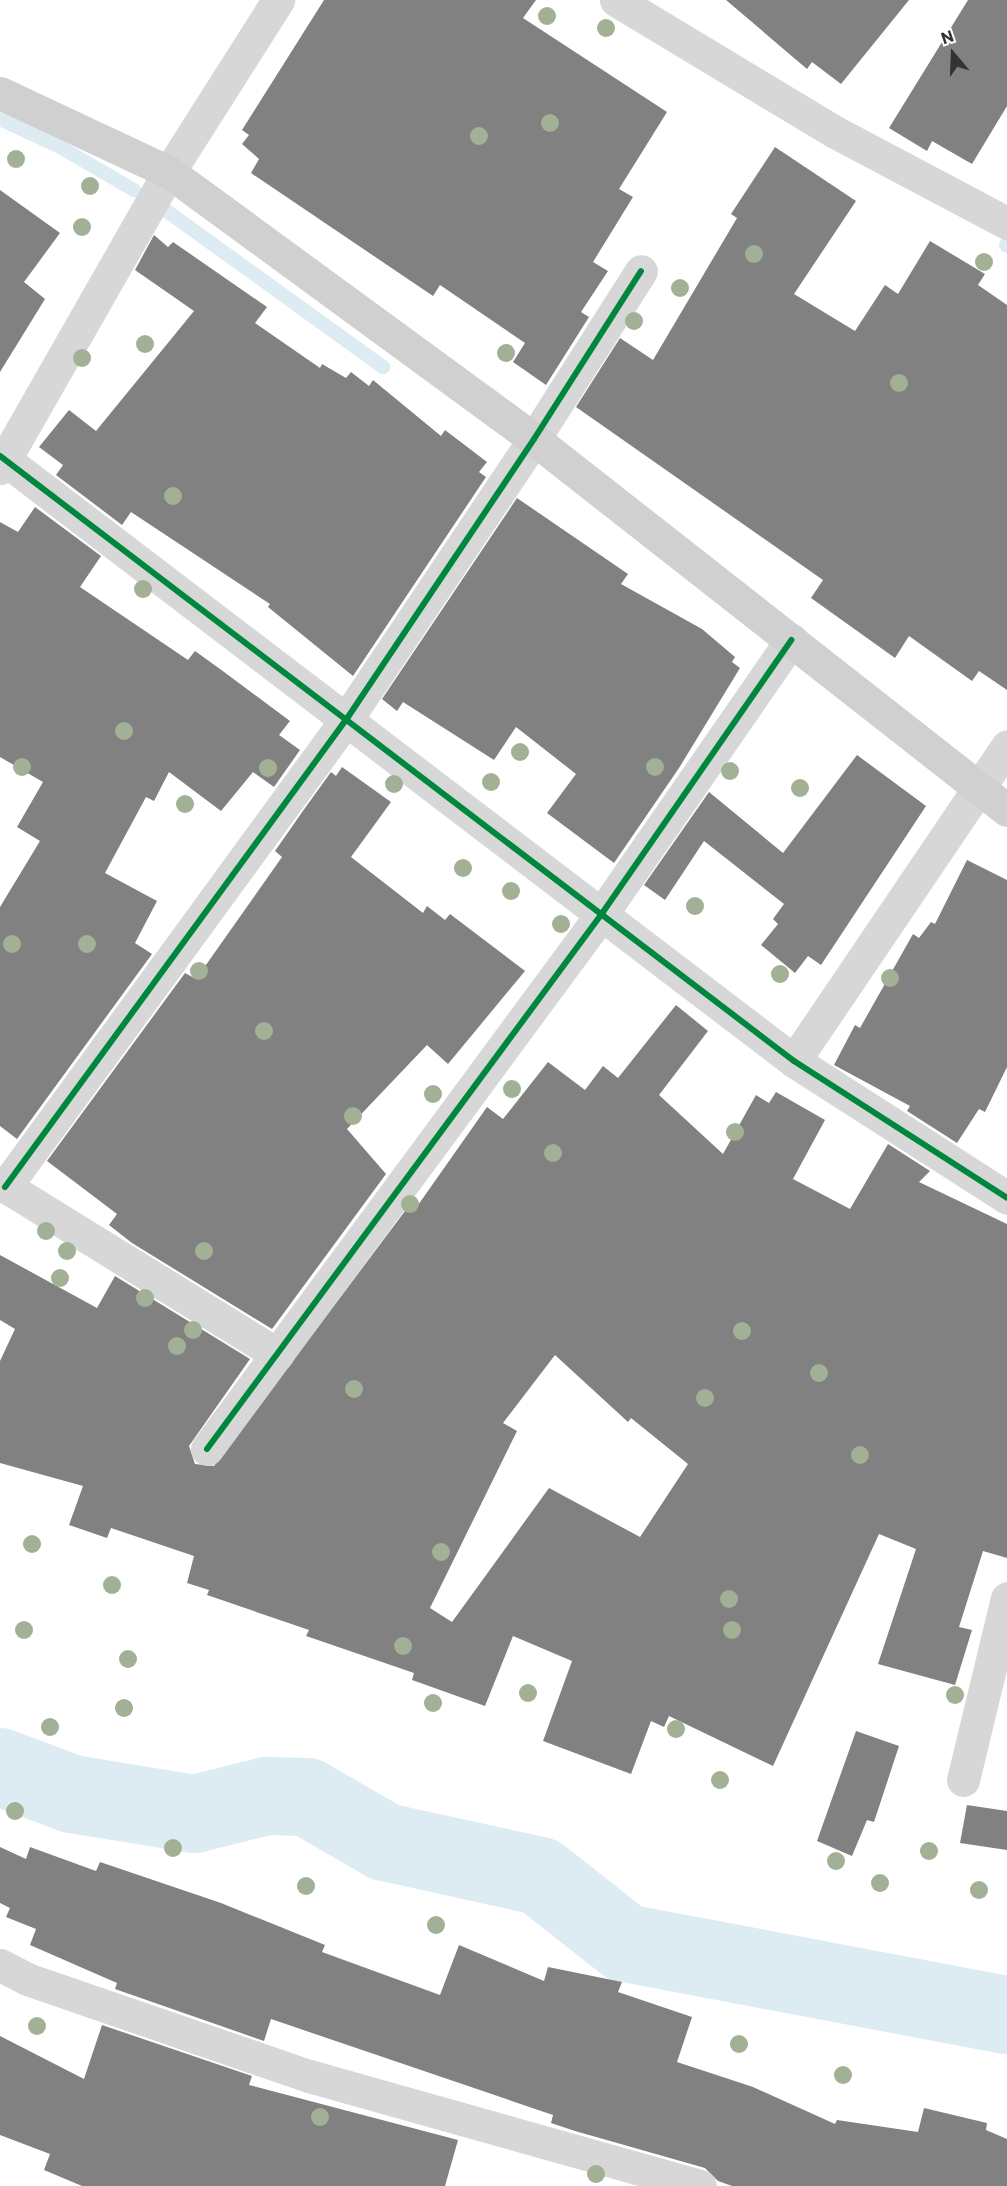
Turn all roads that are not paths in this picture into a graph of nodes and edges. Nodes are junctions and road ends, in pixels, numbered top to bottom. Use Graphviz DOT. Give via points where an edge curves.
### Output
graph roads {
  1 [pos="278,0"];
  2 [pos="616,0"];
  3 [pos="0,93"];
  4 [pos="169,172"];
  5 [pos="1007,223"];
  6 [pos="641,271"];
  7 [pos="534,440"];
  8 [pos="2,461"];
  9 [pos="791,640"];
  10 [pos="348,717"];
  11 [pos="1007,746"];
  12 [pos="978,788"];
  13 [pos="1007,810"];
  14 [pos="603,912"];
  15 [pos="794,1061"];
  16 [pos="2,1185"];
  17 [pos="1007,1198"];
  18 [pos="277,1354"];
  19 [pos="207,1449"];
  20 [pos="1007,1598"];
  21 [pos="963,1780"];
  22 [pos="0,1965"];
  23 [pos="700,2186"];
  1 -- 4 [label="street"];
  2 -- 5 [label="street" via="835,132"];
  3 -- 4 [label="main road"];
  4 -- 7 [label="main road"];
  4 -- 8 [label="street"];
  6 -- 7 [label="street"];
  7 -- 9 [label="main road"];
  7 -- 10 [label="street"];
  8 -- 10 [label="street"];
  9 -- 12 [label="main road"];
  9 -- 14 [label="street"];
  10 -- 14 [label="street"];
  10 -- 16 [label="street"];
  11 -- 12 [label="street"];
  12 -- 13 [label="main road"];
  12 -- 15 [label="street"];
  14 -- 15 [label="street"];
  14 -- 18 [label="street"];
  15 -- 17 [label="street"];
  16 -- 18 [label="street"];
  18 -- 19 [label="street"];
  20 -- 21 [label="street"];
  22 -- 23 [label="street" via="59,1990 309,2076"];
}
